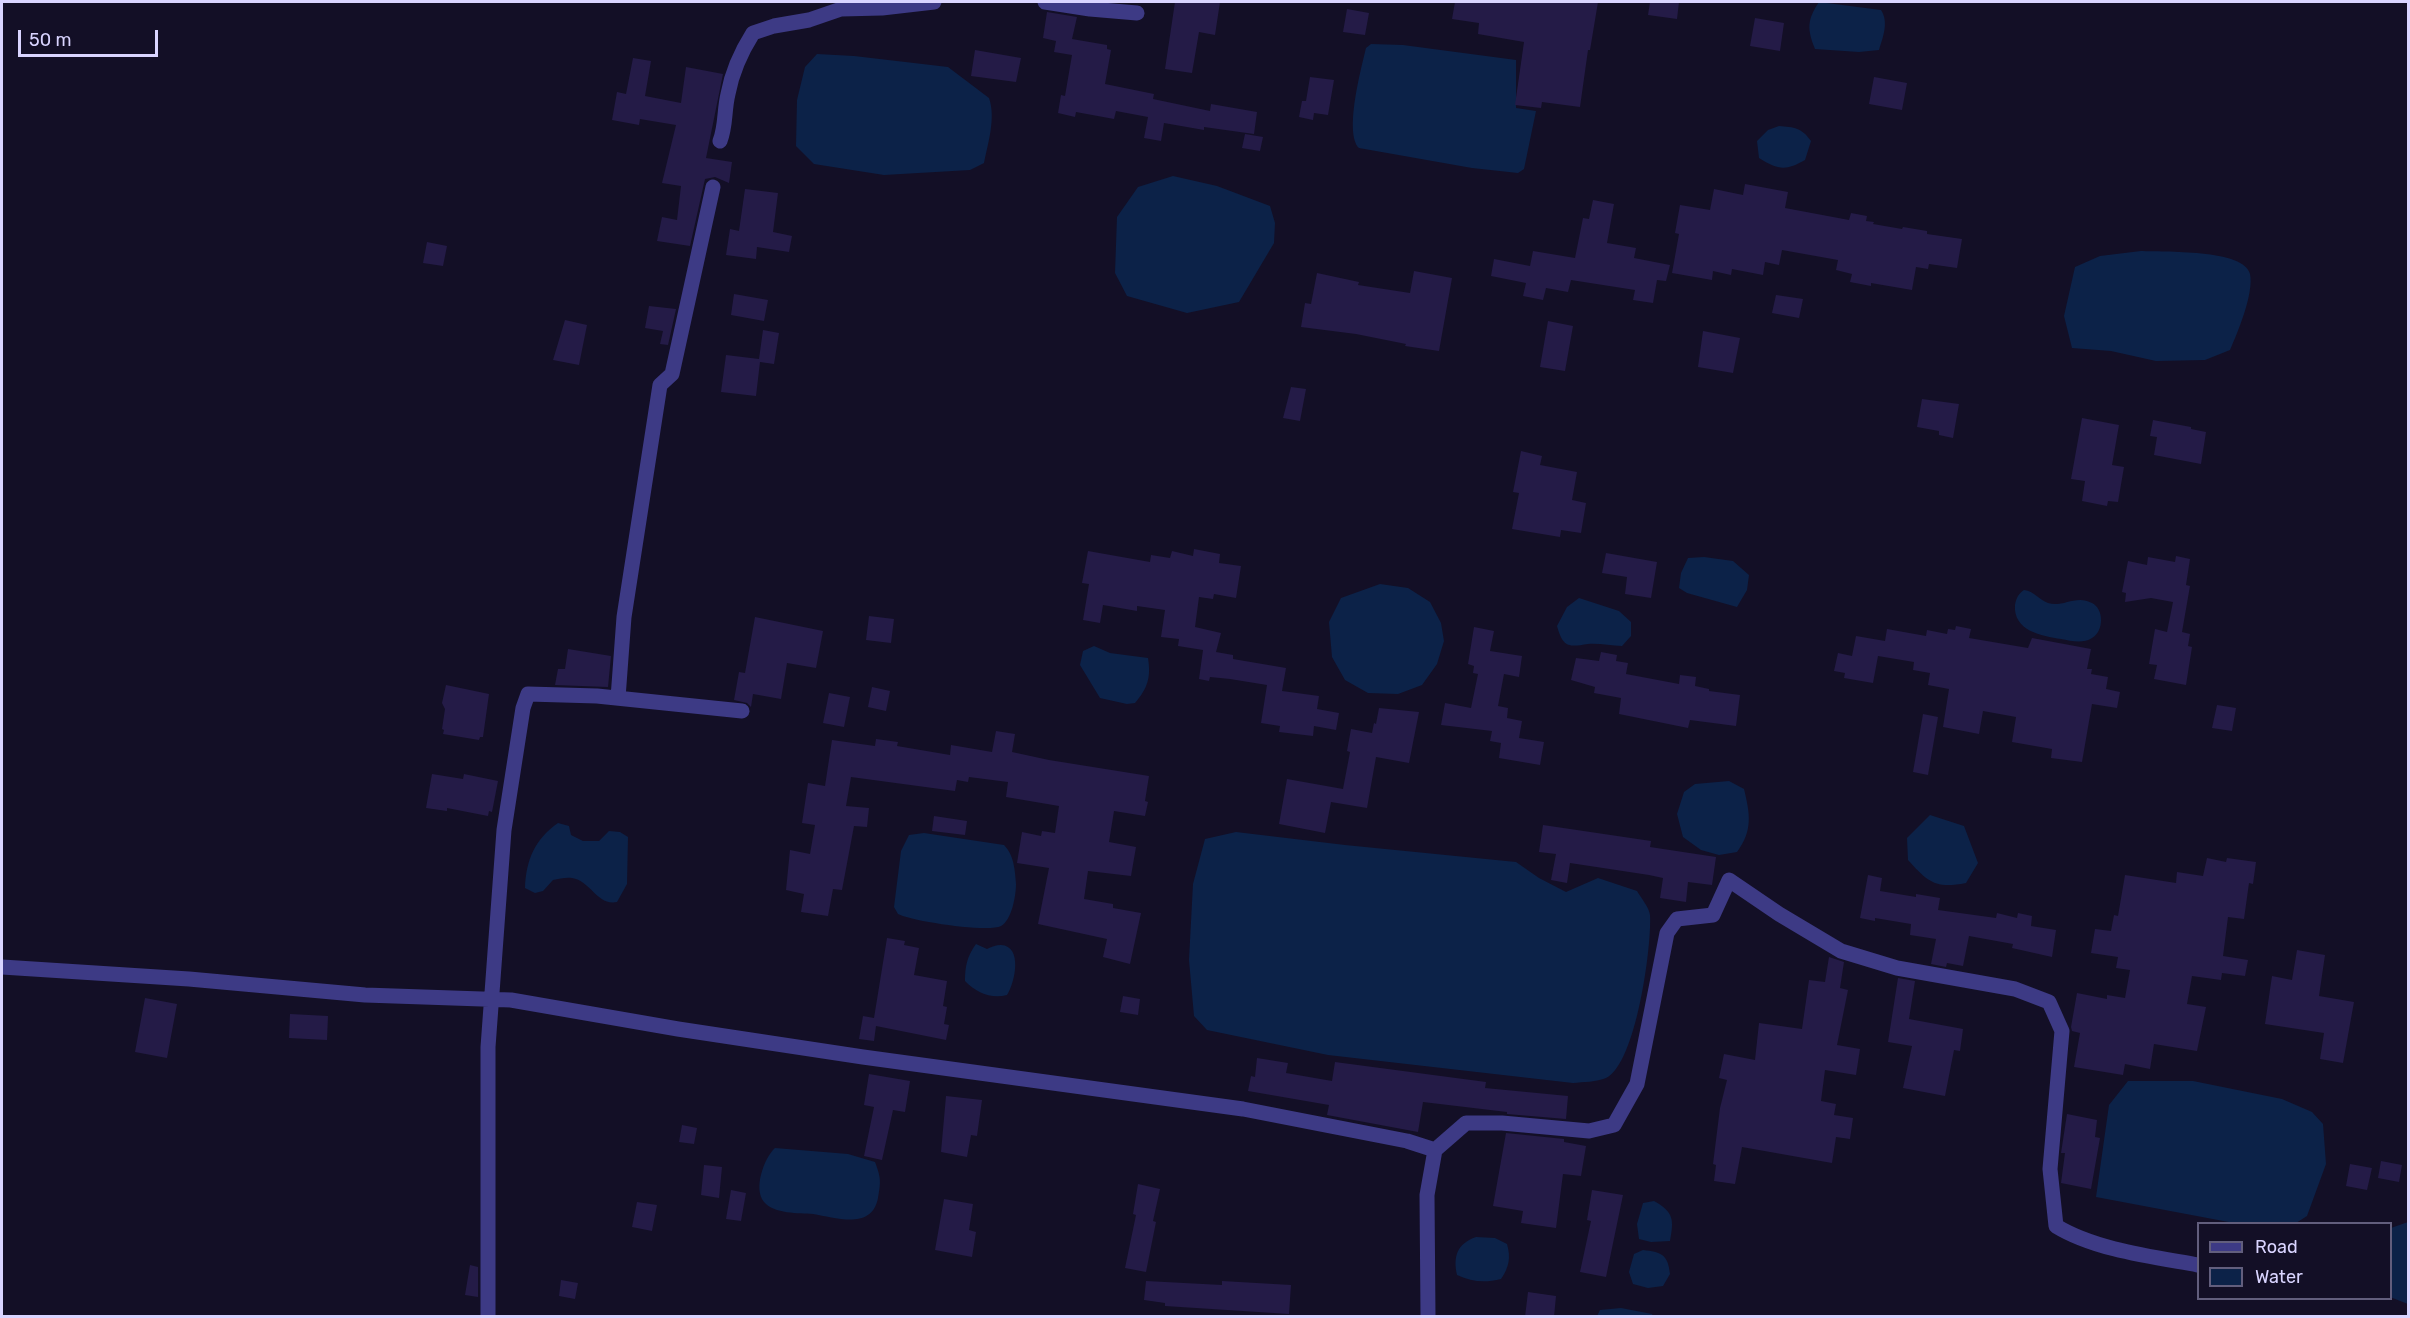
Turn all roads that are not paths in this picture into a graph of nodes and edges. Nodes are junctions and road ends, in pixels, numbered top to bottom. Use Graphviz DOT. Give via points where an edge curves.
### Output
graph roads {
  1 [pos="934,2"];
  2 [pos="1045,2"];
  3 [pos="841,5"];
  4 [pos="1137,13"];
  5 [pos="720,141"];
  6 [pos="713,187"];
  7 [pos="618,698"];
  8 [pos="742,711"];
  9 [pos="2,967"];
  10 [pos="492,998"];
  11 [pos="1435,1150"];
  12 [pos="2197,1265"];
  13 [pos="488,1317"];
  14 [pos="1428,1317"];
  1 -- 3 [label="street" via="882,8"];
  2 -- 4 [label="street"];
  3 -- 5 [label="street" via="809,20 753,33 738,57"];
  6 -- 7 [label="street" via="672,374 660,385 624,617"];
  7 -- 8 [label="street"];
  7 -- 10 [label="street" via="528,694 504,830"];
  9 -- 10 [label="street" via="365,994"];
  10 -- 11 [label="street" via="863,1057 1243,1109"];
  10 -- 13 [label="street" via="488,1047"];
  11 -- 12 [label="street" via="1466,1123 1588,1131 1614,1125 1636,1084 1667,933 1677,919 1713,915 1729,880 1841,951 1897,968 2015,990 2049,1002 2062,1031 2050,1169 2056,1226 2074,1237"];
  11 -- 14 [label="street" via="1427,1195"];
}
